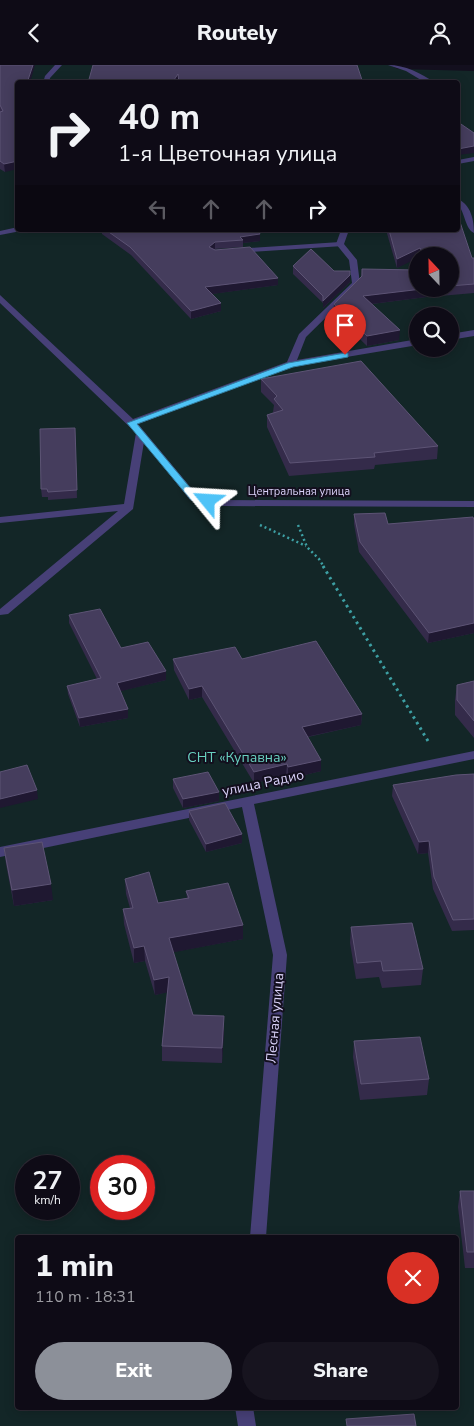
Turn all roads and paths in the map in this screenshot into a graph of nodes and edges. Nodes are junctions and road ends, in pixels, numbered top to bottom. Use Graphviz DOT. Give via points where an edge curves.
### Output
graph roads {
  1 [pos="59,65"];
  2 [pos="391,65"];
  3 [pos="46,80"];
  4 [pos="427,80"];
  5 [pos="474,159"];
  6 [pos="460,162"];
  7 [pos="460,203"];
  8 [pos="15,230"];
  9 [pos="474,231"];
  10 [pos="344,232"];
  11 [pos="0,233"];
  12 [pos="340,244"];
  13 [pos="225,252"];
  14 [pos="0,298"];
  15 [pos="474,333"];
  16 [pos="459,336"];
  17 [pos="409,344"];
  18 [pos="291,364"];
  19 [pos="131,423"];
  20 [pos="141,432"];
  21 [pos="288,503"];
  22 [pos="474,504"];
  23 [pos="129,507"];
  24 [pos="0,520"];
  25 [pos="0,612"];
  26 [pos="474,755"];
  27 [pos="440,762"];
  28 [pos="247,802"];
  29 [pos="0,852"];
  30 [pos="258,1235"];
  31 [pos="244,1410"];
  32 [pos="247,1426"];
  1 -- 3 [label="street"];
  2 -- 4 [label="street"];
  5 -- 6 [label="street"];
  7 -- 9 [label="street"];
  8 -- 11 [label="street"];
  10 -- 12 [label="street"];
  12 -- 13 [label="street"];
  12 -- 18 [label="street" via="353,260 356,283 302,336"];
  14 -- 19 [label="street, Центральная улица"];
  15 -- 16 [label="street"];
  17 -- 18 [label="street"];
  18 -- 19 [label="street"];
  19 -- 20 [label="street, Центральная улица"];
  20 -- 21 [label="street, Центральная улица" via="194,498 222,503"];
  20 -- 23 [label="street"];
  21 -- 22 [label="street, Центральная улица"];
  21 -- 27 [label="path" via="307,547 319,559"];
  23 -- 24 [label="street"];
  23 -- 25 [label="street" via="4,612"];
  26 -- 27 [label="street, улица Радио"];
  27 -- 28 [label="street, улица Радио"];
  28 -- 29 [label="street, улица Радио"];
  28 -- 30 [label="street, Лесная улица" via="280,955"];
  31 -- 32 [label="street"];
}
